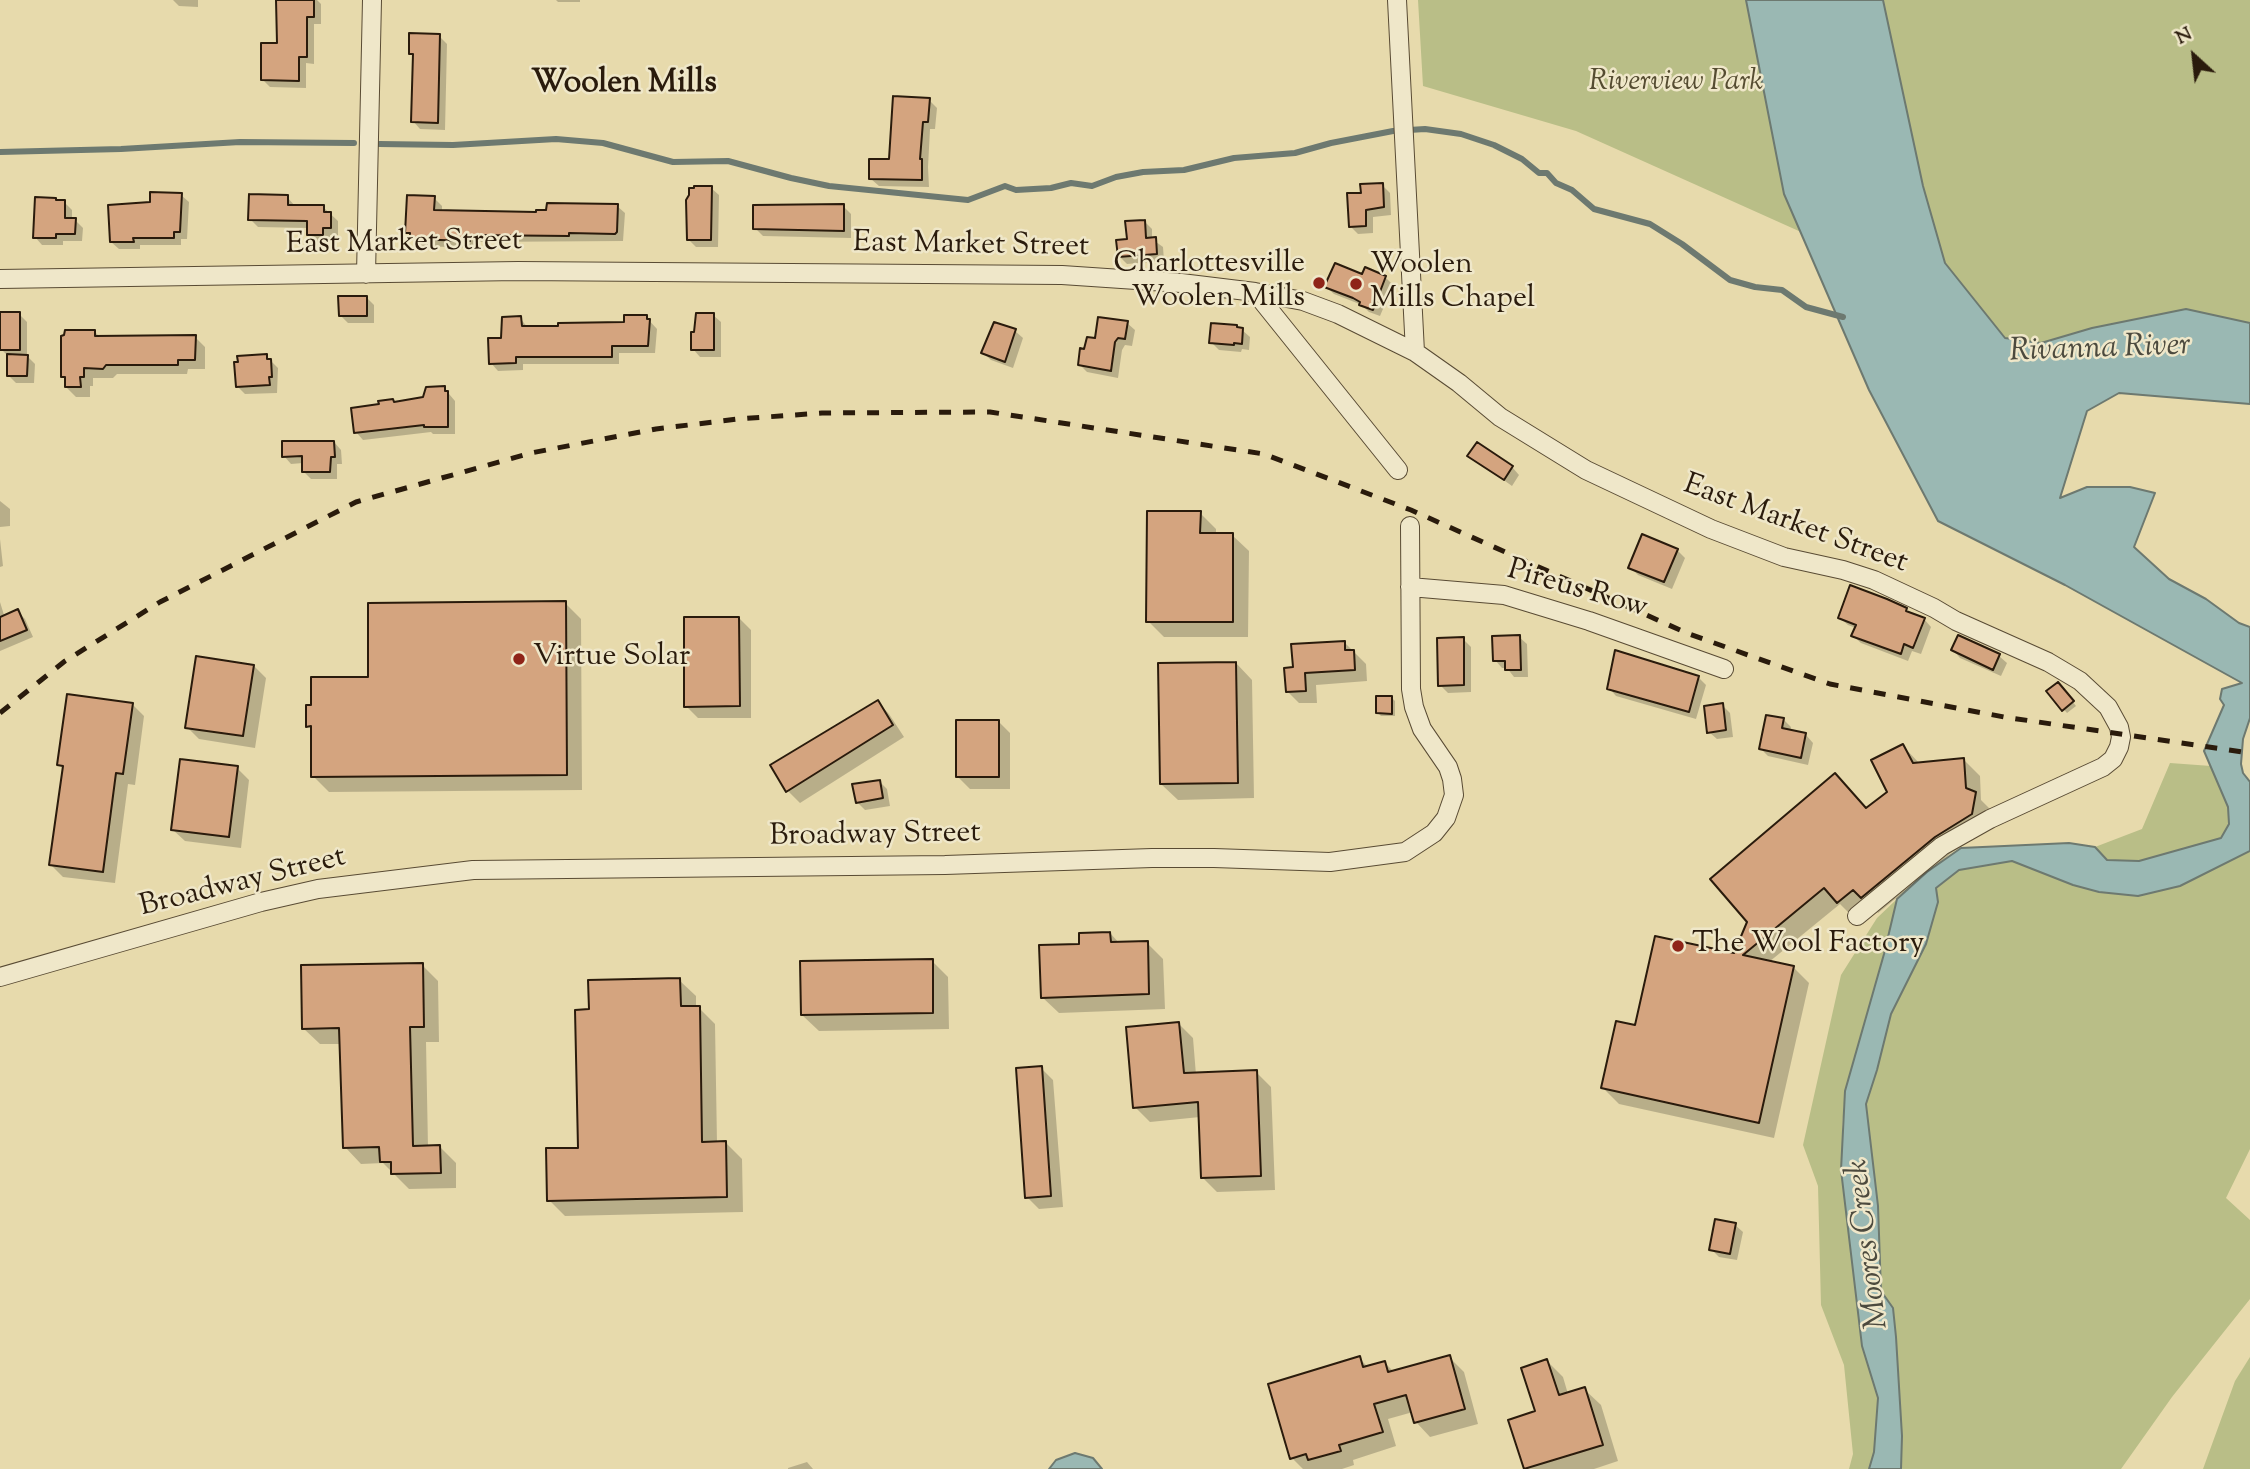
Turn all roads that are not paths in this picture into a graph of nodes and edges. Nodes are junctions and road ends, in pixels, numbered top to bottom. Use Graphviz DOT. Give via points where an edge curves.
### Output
graph roads {
  1 [pos="372,0"];
  2 [pos="1397,0"];
  3 [pos="366,274"];
  4 [pos="0,279"];
  5 [pos="1255,292"];
  6 [pos="1415,352"];
  7 [pos="1398,470"];
  8 [pos="1410,526"];
  9 [pos="1410,587"];
  10 [pos="1724,669"];
  11 [pos="1857,916"];
  12 [pos="0,977"];
  1 -- 3 [label="street"];
  2 -- 6 [label="street"];
  3 -- 4 [label="street, East Market Street"];
  3 -- 5 [label="street, East Market Street" via="1062,275"];
  5 -- 6 [label="street, East Market Street" via="1303,301"];
  5 -- 7 [label="street"];
  6 -- 11 [label="street, East Market Street" via="1500,417 1586,470 1668,511 1784,556 1874,580 2048,662 2080,681 2114,715 2119,747 2103,767 1942,846"];
  8 -- 9 [label="street, Broadway Street"];
  9 -- 10 [label="street, Pireus Row" via="1504,595"];
  9 -- 12 [label="street, Broadway Street" via="1414,707 1422,729 1448,767 1454,794 1446,818 1434,833 1405,852 1330,862 1152,858 477,870 318,889"];
}
